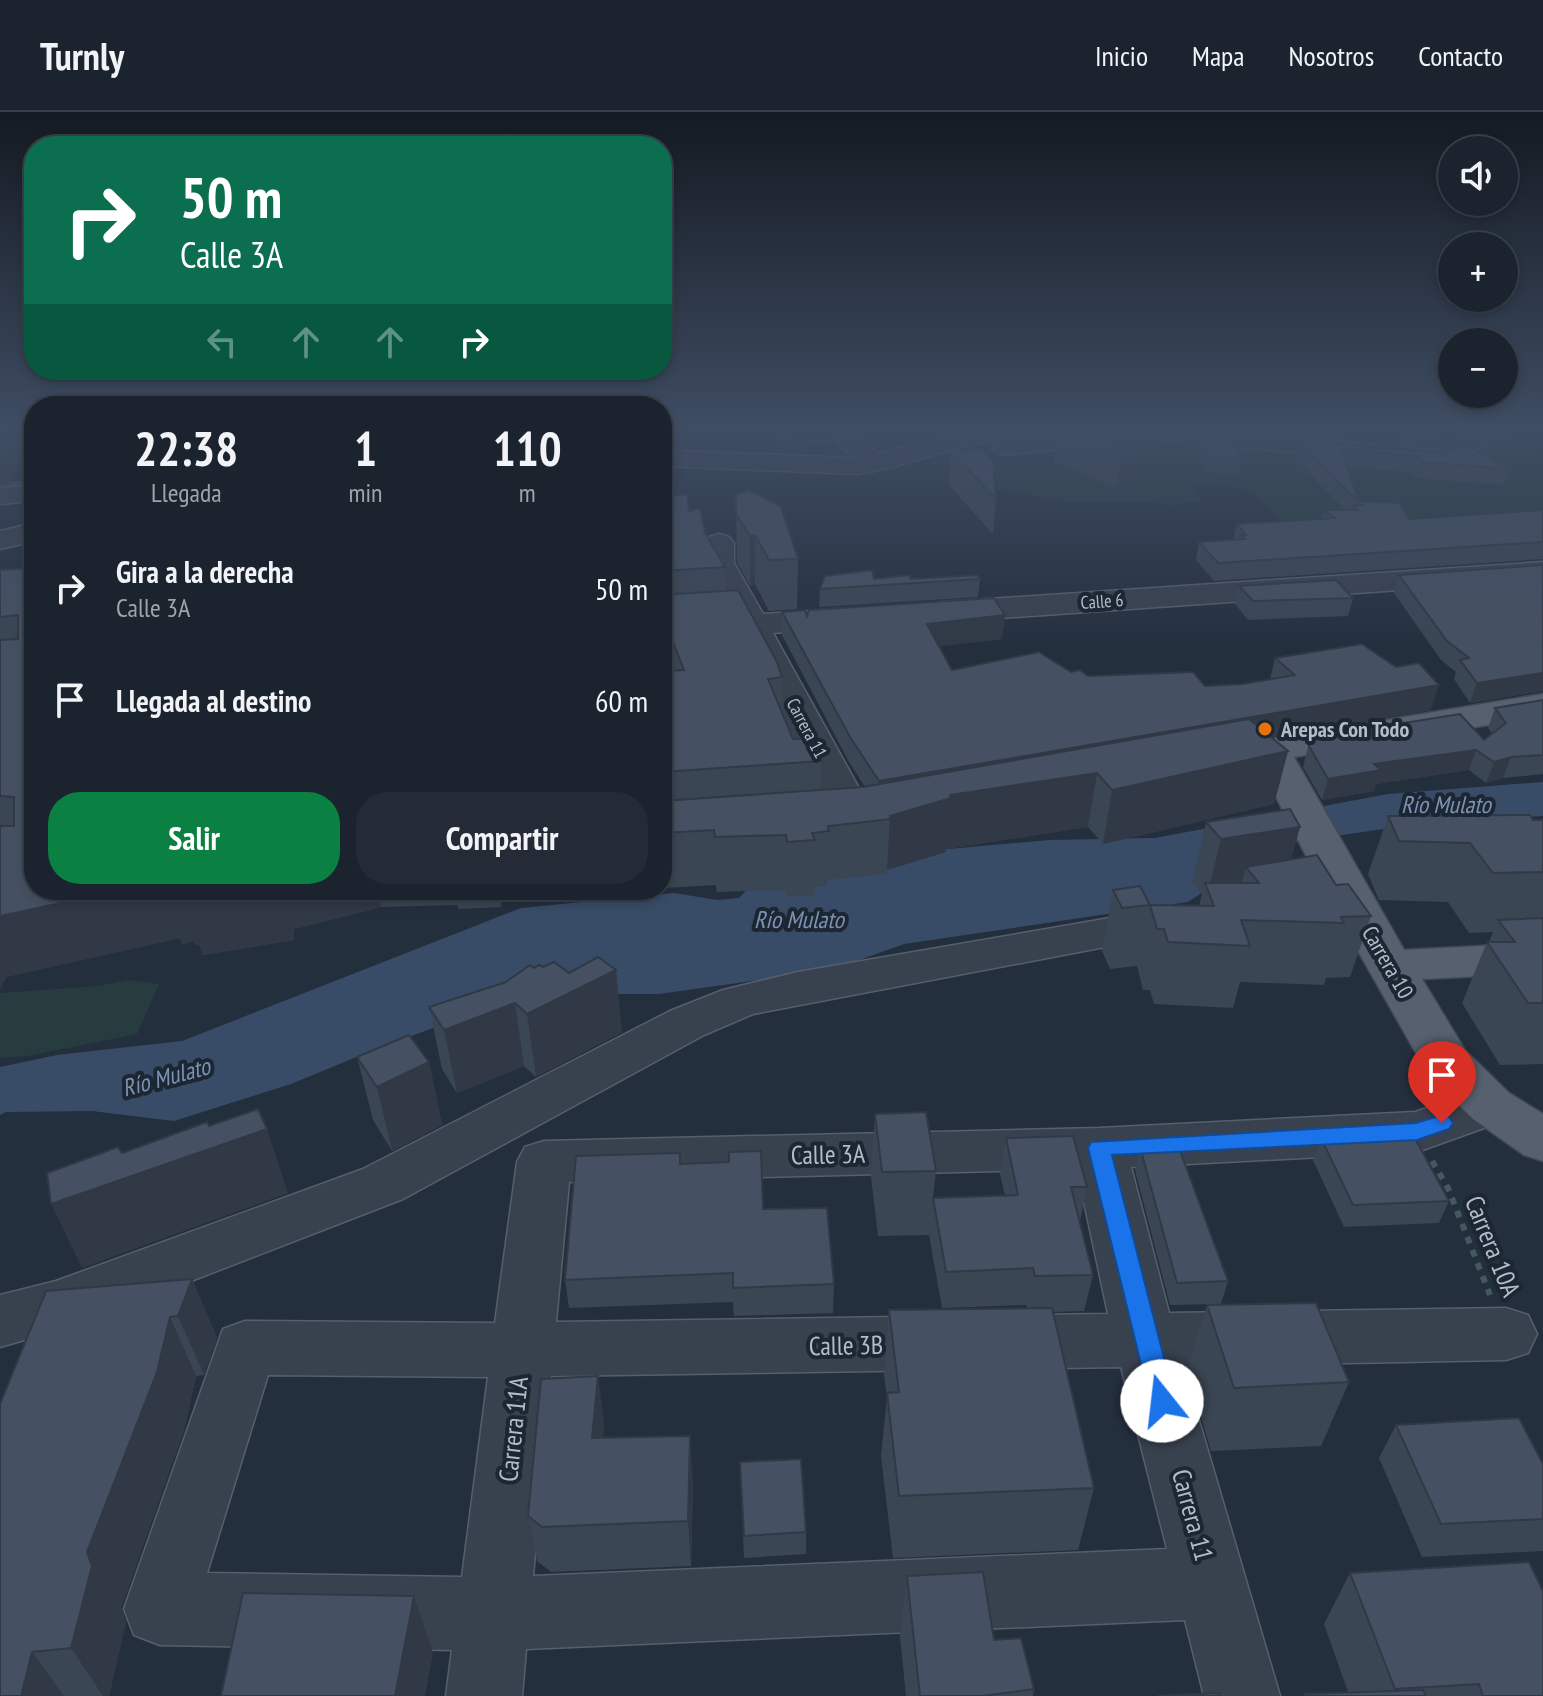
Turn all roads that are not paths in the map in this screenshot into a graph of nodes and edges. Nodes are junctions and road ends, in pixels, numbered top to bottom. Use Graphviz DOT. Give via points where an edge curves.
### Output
graph roads {
  1 [pos="24,534"];
  2 [pos="0,540"];
  3 [pos="719,543"];
  4 [pos="1543,571"];
  5 [pos="908,614"];
  6 [pos="877,617"];
  7 [pos="751,625"];
  8 [pos="672,630"];
  9 [pos="1543,705"];
  10 [pos="814,829"];
  11 [pos="1205,916"];
  12 [pos="1543,958"];
  13 [pos="1391,966"];
  14 [pos="1491,1106"];
  15 [pos="1543,1141"];
  16 [pos="1099,1148"];
  17 [pos="544,1162"];
  18 [pos="1506,1334"];
  19 [pos="1145,1340"];
  20 [pos="19,1342"];
  21 [pos="521,1350"];
  22 [pos="1211,1583"];
  23 [pos="495,1614"];
  24 [pos="484,1696"];
  25 [pos="1242,1696"];
  1 -- 2 [label="street"];
  3 -- 7 [label="street, Carrera 11" via="718,561"];
  4 -- 5 [label="street, Calle 6"];
  6 -- 7 [label="street"];
  7 -- 8 [label="street"];
  7 -- 10 [label="street, Carrera 11" via="875,823"];
  9 -- 13 [label="main road, Carrera 10" via="1267,763 1325,883"];
  11 -- 20 [label="street" via="740,1001 687,1023 383,1184 59,1306"];
  12 -- 13 [label="main road"];
  13 -- 14 [label="main road, Carrera 10" via="1447,1063"];
  14 -- 15 [label="main road, Carrera 10"];
  14 -- 16 [label="street, Calle 3A" via="1417,1132"];
  16 -- 17 [label="street, Calle 3A"];
  16 -- 19 [label="street, Carrera 11"];
  17 -- 21 [label="street, Carrera 11A"];
  18 -- 19 [label="street, Calle 3B"];
  19 -- 21 [label="street, Calle 3B"];
  19 -- 22 [label="street, Carrera 11"];
  21 -- 23 [label="street, Carrera 11A"];
  21 -- 23 [label="street, Calle 3B" via="245,1348 160,1609"];
  22 -- 23 [label="street"];
  22 -- 25 [label="street, Carrera 11"];
  23 -- 24 [label="street, Carrera 11A"];
}
